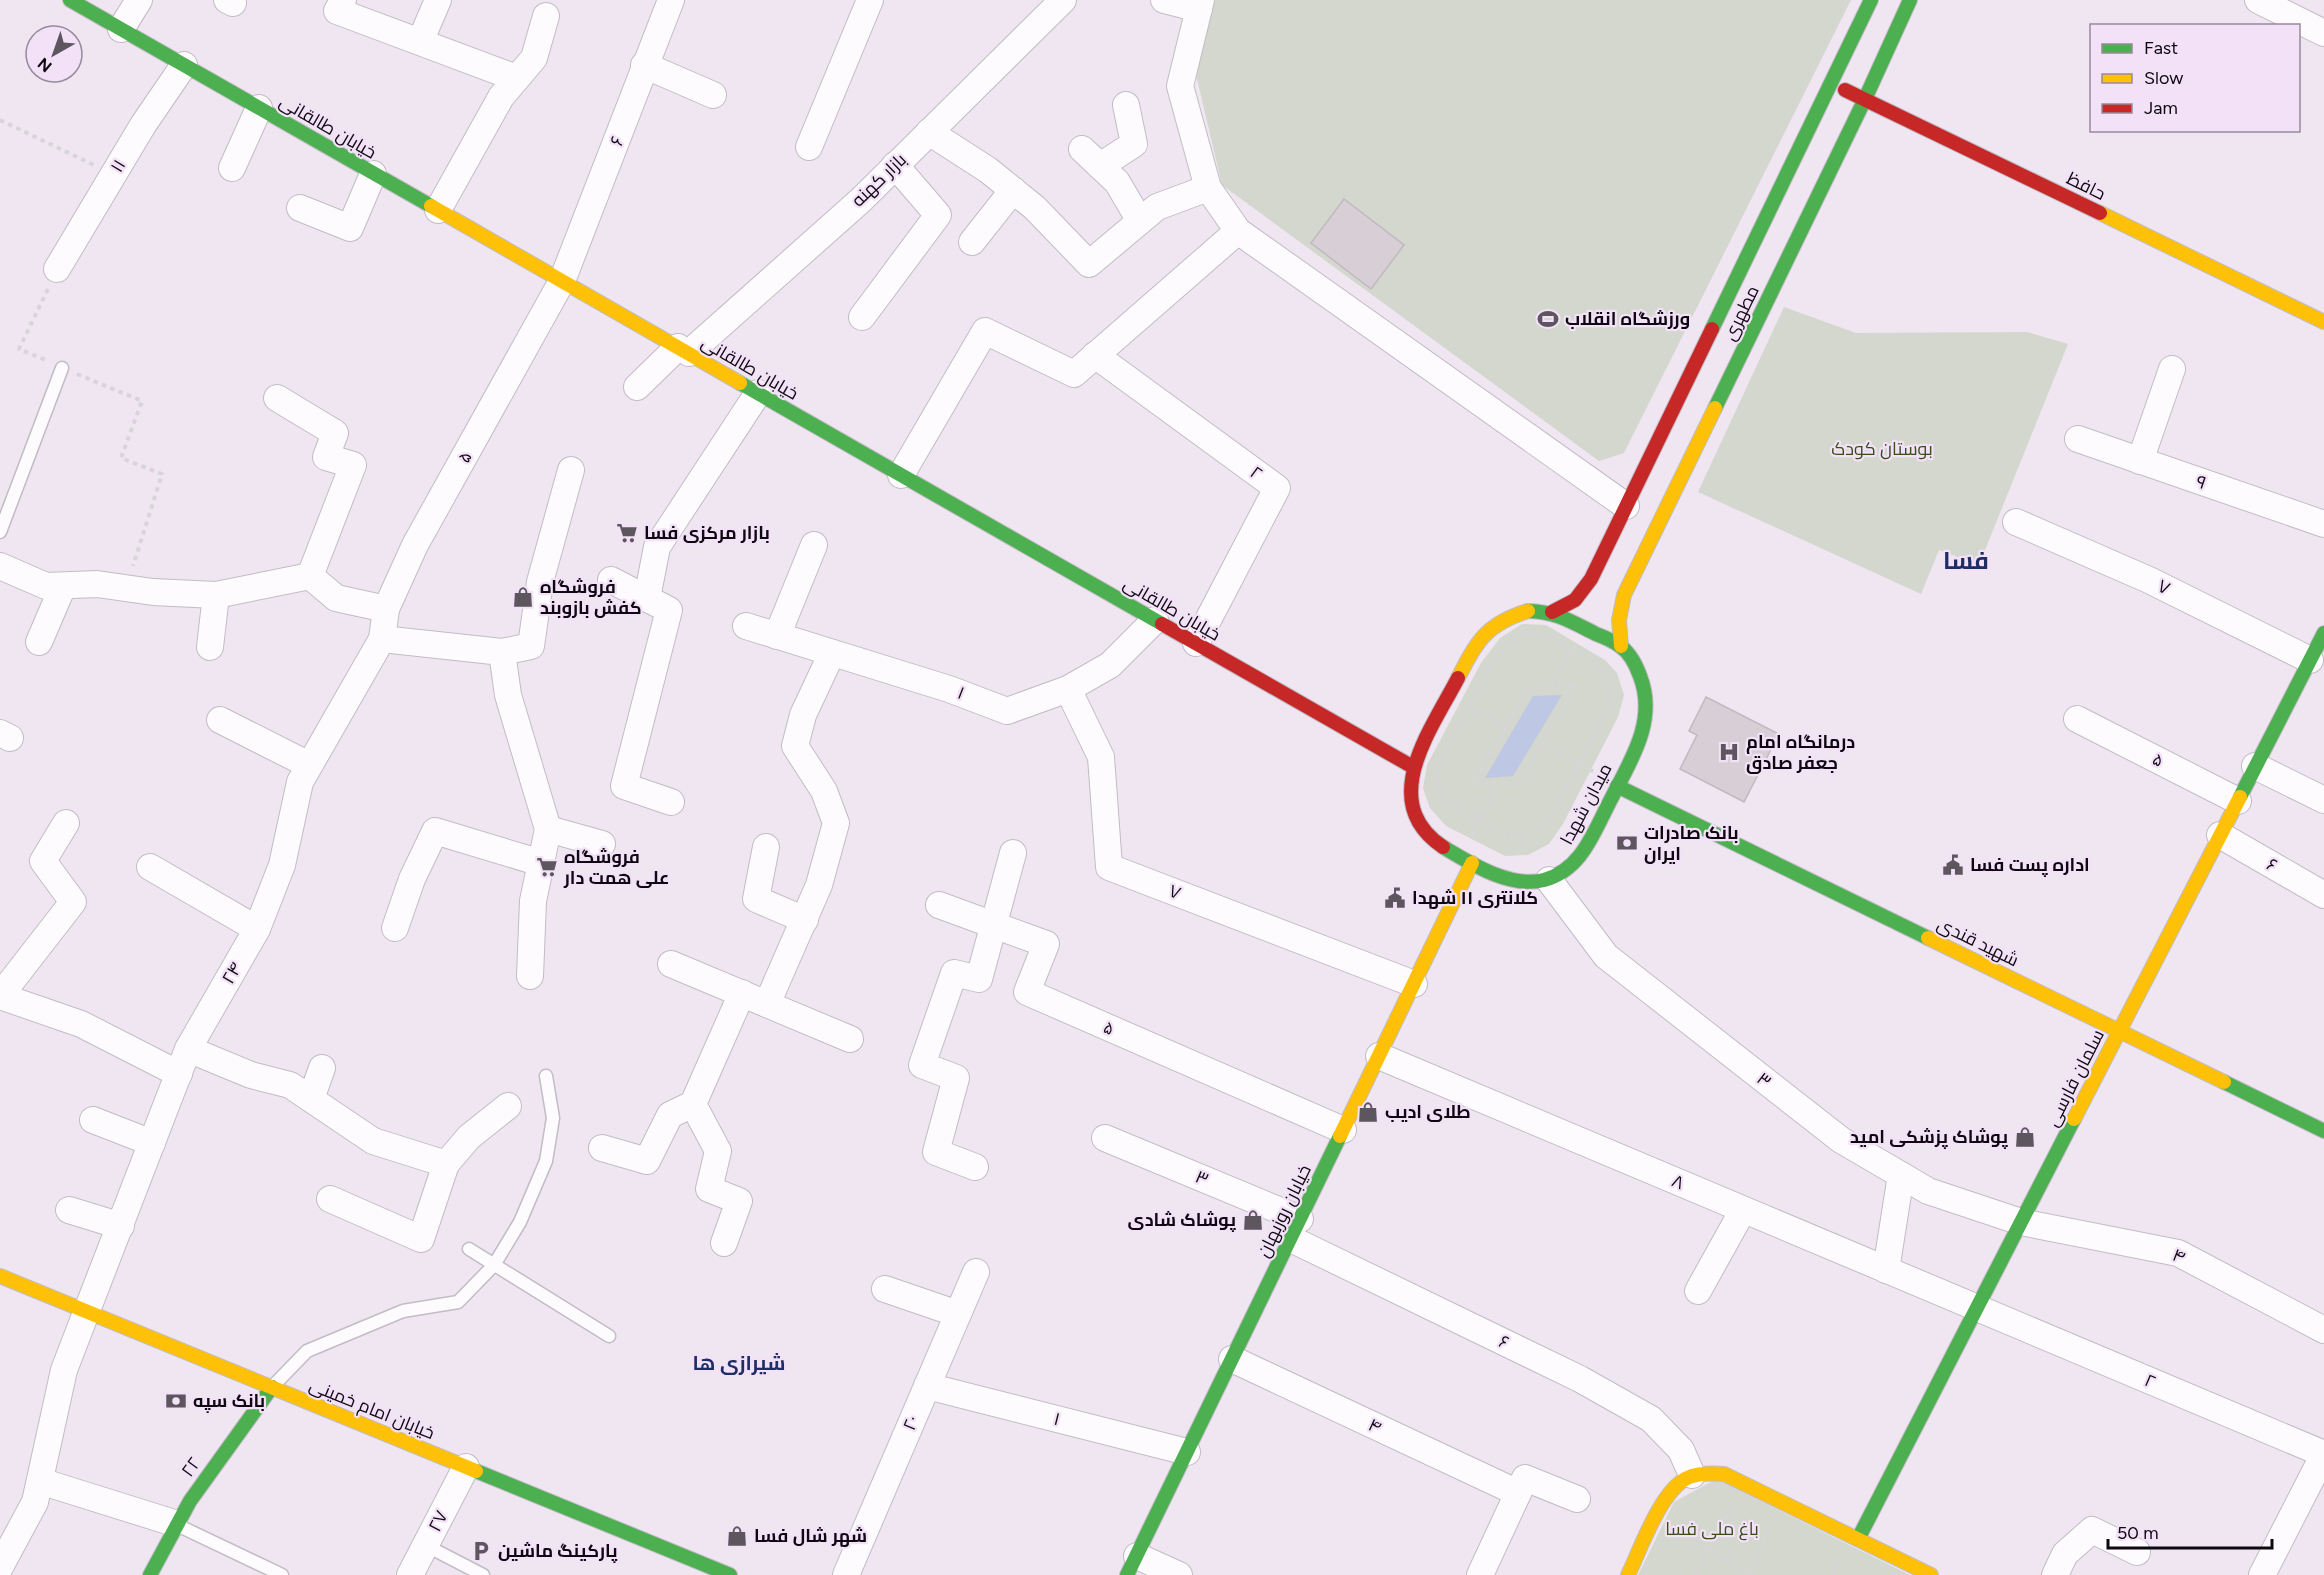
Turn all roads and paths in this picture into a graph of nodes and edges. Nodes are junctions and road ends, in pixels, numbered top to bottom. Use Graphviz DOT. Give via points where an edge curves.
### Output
graph roads {
  1 [pos="70,0"];
  2 [pos="139,0"];
  3 [pos="343,0"];
  4 [pos="438,0"];
  5 [pos="671,0"];
  6 [pos="870,0"];
  7 [pos="1063,0"];
  8 [pos="1164,0"];
  9 [pos="1871,0"];
  10 [pos="1910,0"];
  11 [pos="2258,0"];
  12 [pos="1200,5"];
  13 [pos="546,16"];
  14 [pos="121,29"];
  15 [pos="2324,33"];
  16 [pos="420,42"];
  17 [pos="644,64"];
  18 [pos="184,65"];
  19 [pos="516,78"];
  20 [pos="1832,83"];
  21 [pos="713,95"];
  22 [pos="1865,99"];
  23 [pos="1126,105"];
  24 [pos="260,108"];
  25 [pos="0,120"];
  26 [pos="929,132"];
  27 [pos="810,147"];
  28 [pos="895,165"];
  29 [pos="232,168"];
  30 [pos="114,174"];
  31 [pos="374,174"];
  32 [pos="1208,188"];
  33 [pos="1013,190"];
  34 [pos="300,208"];
  35 [pos="438,210"];
  36 [pos="1140,221"];
  37 [pos="1238,231"];
  38 [pos="972,242"];
  39 [pos="57,270"];
  40 [pos="562,281"];
  41 [pos="862,317"];
  42 [pos="2324,322"];
  43 [pos="683,350"];
  44 [pos="1095,356"];
  45 [pos="62,368"];
  46 [pos="2172,369"];
  47 [pos="638,387"];
  48 [pos="758,393"];
  49 [pos="277,398"];
  50 [pos="2078,439"];
  51 [pos="2140,460"];
  52 [pos="571,470"];
  53 [pos="901,475"];
  54 [pos="1626,506"];
  55 [pos="2016,522"];
  56 [pos="2324,524"];
  57 [pos="0,532"];
  58 [pos="814,545"];
  59 [pos="0,566"];
  60 [pos="310,576"];
  61 [pos="611,580"];
  62 [pos="63,586"];
  63 [pos="126,588"];
  64 [pos="216,595"];
  65 [pos="647,598"];
  66 [pos="386,609"];
  67 [pos="1551,612"];
  68 [pos="1155,620"];
  69 [pos="746,626"];
  70 [pos="2324,633"];
  71 [pos="777,636"];
  72 [pos="382,639"];
  73 [pos="39,642"];
  74 [pos="1574,642"];
  75 [pos="1196,643"];
  76 [pos="1621,646"];
  77 [pos="210,647"];
  78 [pos="1570,649"];
  79 [pos="501,652"];
  80 [pos="832,653"];
  81 [pos="2310,660"];
  82 [pos="1551,687"];
  83 [pos="1068,689"];
  84 [pos="1449,696"];
  85 [pos="1468,706"];
  86 [pos="2077,719"];
  87 [pos="220,720"];
  88 [pos="1506,727"];
  89 [pos="1542,743"];
  90 [pos="1578,764"];
  91 [pos="309,765"];
  92 [pos="2255,766"];
  93 [pos="1413,767"];
  94 [pos="1496,784"];
  95 [pos="1617,786"];
  96 [pos="2324,800"];
  97 [pos="2238,801"];
  98 [pos="671,802"];
  99 [pos="1479,821"];
  100 [pos="66,823"];
  101 [pos="548,829"];
  102 [pos="2220,835"];
  103 [pos="1471,839"];
  104 [pos="602,844"];
  105 [pos="766,847"];
  106 [pos="1012,853"];
  107 [pos="541,863"];
  108 [pos="1473,863"];
  109 [pos="150,867"];
  110 [pos="1549,880"];
  111 [pos="2324,895"];
  112 [pos="939,905"];
  113 [pos="805,920"];
  114 [pos="995,925"];
  115 [pos="395,928"];
  116 [pos="257,929"];
  117 [pos="671,964"];
  118 [pos="530,976"];
  119 [pos="1414,984"];
  120 [pos="742,993"];
  121 [pos="0,996"];
  122 [pos="767,1004"];
  123 [pos="2119,1031"];
  124 [pos="850,1039"];
  125 [pos="188,1049"];
  126 [pos="1379,1056"];
  127 [pos="322,1068"];
  128 [pos="179,1074"];
  129 [pos="546,1076"];
  130 [pos="311,1098"];
  131 [pos="693,1104"];
  132 [pos="508,1106"];
  133 [pos="93,1120"];
  134 [pos="1343,1131"];
  135 [pos="2324,1131"];
  136 [pos="1105,1138"];
  137 [pos="152,1143"];
  138 [pos="602,1148"];
  139 [pos="446,1164"];
  140 [pos="975,1167"];
  141 [pos="1901,1175"];
  142 [pos="330,1198"];
  143 [pos="69,1210"];
  144 [pos="1743,1210"];
  145 [pos="2021,1222"];
  146 [pos="121,1226"];
  147 [pos="1295,1229"];
  148 [pos="723,1243"];
  149 [pos="469,1249"];
  150 [pos="494,1265"];
  151 [pos="1886,1270"];
  152 [pos="976,1272"];
  153 [pos="0,1276"];
  154 [pos="885,1289"];
  155 [pos="1698,1292"];
  156 [pos="1977,1309"];
  157 [pos="88,1312"];
  158 [pos="958,1314"];
  159 [pos="2324,1330"];
  160 [pos="609,1336"];
  161 [pos="1232,1359"];
  162 [pos="927,1386"];
  163 [pos="272,1387"];
  164 [pos="1187,1452"];
  165 [pos="2324,1454"];
  166 [pos="466,1467"];
  167 [pos="1692,1475"];
  168 [pos="40,1481"];
  169 [pos="1518,1493"];
  170 [pos="1577,1499"];
  171 [pos="1736,1500"];
  172 [pos="1780,1501"];
  173 [pos="174,1523"];
  174 [pos="1674,1532"];
  175 [pos="1858,1539"];
  176 [pos="425,1545"];
  177 [pos="1709,1550"];
  178 [pos="2137,1552"];
  179 [pos="1132,1565"];
  180 [pos="0,1567"];
  181 [pos="692,1568"];
  182 [pos="1748,1573"];
  183 [pos="150,1575"];
  184 [pos="282,1575"];
  185 [pos="410,1575"];
  186 [pos="483,1575"];
  187 [pos="730,1575"];
  188 [pos="846,1575"];
  189 [pos="1179,1575"];
  190 [pos="1480,1575"];
  191 [pos="1628,1575"];
  192 [pos="1696,1575"];
  193 [pos="1756,1575"];
  194 [pos="1931,1575"];
  195 [pos="2055,1575"];
  196 [pos="2262,1575"];
  1 -- 14 [label="street, خیابان طالقانی"];
  2 -- 14 [label="street"];
  3 -- 16 [label="street" via="337,11"];
  4 -- 16 [label="street"];
  5 -- 17 [label="street, ۶"];
  6 -- 27 [label="street"];
  7 -- 26 [label="street, بازار کهنه"];
  8 -- 12 [label="street"];
  9 -- 20 [label="street, مطهری"];
  10 -- 22 [label="street, مطهری"];
  11 -- 15 [label="street"];
  12 -- 32 [label="street" via="1180,86"];
  13 -- 19 [label="street" via="534,58"];
  14 -- 18 [label="street, خیابان طالقانی"];
  16 -- 19 [label="street"];
  17 -- 21 [label="street"];
  17 -- 40 [label="street, ۶"];
  18 -- 24 [label="street, خیابان طالقانی"];
  18 -- 30 [label="street, ۱۱"];
  19 -- 35 [label="street" via="501,97"];
  20 -- 22 [label="street, حافظ"];
  20 -- 54 [label="street, مطهری"];
  22 -- 42 [label="street, حافظ"];
  22 -- 76 [label="street, مطهری" via="1624,595 1619,620"];
  23 -- 36 [label="street" via="1134,144 1091,157 1117,182"];
  24 -- 29 [label="street"];
  24 -- 31 [label="street, خیابان طالقانی"];
  25 -- 30 [label="path"];
  26 -- 28 [label="street, بازار کهنه"];
  26 -- 33 [label="street"];
  28 -- 41 [label="street" via="938,215"];
  28 -- 43 [label="street, بازار کهنه" via="861,200"];
  30 -- 39 [label="street, ۱۱"];
  31 -- 34 [label="street" via="350,228"];
  31 -- 35 [label="street, خیابان طالقانی"];
  32 -- 36 [label="street" via="1157,207"];
  32 -- 37 [label="street"];
  33 -- 36 [label="street" via="1089,264"];
  33 -- 38 [label="street"];
  35 -- 40 [label="street, خیابان طالقانی"];
  37 -- 44 [label="street"];
  37 -- 54 [label="street"];
  39 -- 45 [label="path" via="19,349"];
  40 -- 43 [label="street, خیابان طالقانی"];
  40 -- 66 [label="street, ۵" via="415,545"];
  43 -- 47 [label="street, بازار کهنه"];
  43 -- 48 [label="street, خیابان طالقانی"];
  44 -- 53 [label="street" via="1074,374 986,331"];
  44 -- 75 [label="street, ۲" via="1277,488"];
  45 -- 57 [label="lane"];
  45 -- 63 [label="path" via="142,401 121,458 162,474"];
  46 -- 51 [label="street"];
  48 -- 53 [label="street, خیابان طالقانی"];
  48 -- 65 [label="street" via="657,547"];
  49 -- 60 [label="street" via="335,433 326,457 353,465"];
  50 -- 51 [label="street, ۹"];
  51 -- 56 [label="street, ۹"];
  52 -- 79 [label="street" via="540,582 531,646"];
  53 -- 68 [label="street, خیابان طالقانی"];
  54 -- 67 [label="street, مطهری" via="1582,594 1568,606"];
  55 -- 81 [label="street, ۷" via="2149,580"];
  58 -- 71 [label="street"];
  59 -- 62 [label="street" via="46,586"];
  60 -- 64 [label="street"];
  60 -- 66 [label="street" via="336,598"];
  61 -- 65 [label="street"];
  62 -- 63 [label="street" via="97,584"];
  62 -- 73 [label="street"];
  63 -- 64 [label="street"];
  64 -- 77 [label="street"];
  65 -- 98 [label="street" via="669,610 624,786"];
  66 -- 72 [label="street, ۵"];
  67 -- 76 [label="street, میدان شهدا"];
  67 -- 84 [label="street, میدان شهدا" via="1528,611 1505,618 1486,631"];
  68 -- 75 [label="street, خیابان طالقانی"];
  68 -- 83 [label="street, ۱" via="1110,665"];
  69 -- 71 [label="street, ۱"];
  70 -- 81 [label="street, سلمان فارسی"];
  71 -- 80 [label="street, ۱"];
  72 -- 79 [label="street"];
  72 -- 91 [label="street, ۲۴"];
  74 -- 78 [label="path"];
  75 -- 93 [label="street, خیابان طالقانی"];
  76 -- 95 [label="street, میدان شهدا" via="1642,680 1647,713 1642,737"];
  78 -- 82 [label="path"];
  78 -- 85 [label="path" via="1544,635 1516,636 1503,646"];
  78 -- 90 [label="path" via="1608,678 1611,690"];
  79 -- 101 [label="street" via="508,695"];
  80 -- 83 [label="street, ۱" via="1007,711"];
  80 -- 113 [label="street" via="803,715 795,746 824,791 836,823"];
  81 -- 92 [label="street, سلمان فارسی"];
  82 -- 88 [label="path" via="1529,688"];
  82 -- 89 [label="path" via="1574,686"];
  83 -- 119 [label="street, ۷" via="1101,757 1109,867"];
  84 -- 85 [label="path"];
  84 -- 93 [label="street, میدان شهدا"];
  85 -- 88 [label="path"];
  85 -- 99 [label="path" via="1438,769 1437,781 1451,806"];
  86 -- 97 [label="street, ۵"];
  87 -- 91 [label="street"];
  88 -- 94 [label="path" via="1473,783"];
  89 -- 90 [label="path"];
  89 -- 94 [label="path" via="1518,785"];
  90 -- 95 [label="path"];
  90 -- 99 [label="path" via="1548,818 1532,835 1509,836"];
  91 -- 116 [label="street, ۲۴" via="300,782 282,865"];
  92 -- 96 [label="street"];
  92 -- 97 [label="street, سلمان فارسی"];
  93 -- 108 [label="street, میدان شهدا" via="1409,789 1412,811 1422,830 1437,846"];
  94 -- 99 [label="path"];
  95 -- 110 [label="street, میدان شهدا" via="1583,854 1568,870"];
  95 -- 123 [label="street, شهید قندی"];
  97 -- 102 [label="street, سلمان فارسی"];
  99 -- 103 [label="path"];
  100 -- 121 [label="street" via="43,861 73,902"];
  101 -- 104 [label="street"];
  101 -- 107 [label="street"];
  102 -- 111 [label="street, ۶"];
  102 -- 123 [label="street, سلمان فارسی"];
  105 -- 113 [label="street" via="756,899"];
  106 -- 114 [label="street"];
  107 -- 115 [label="street" via="435,831"];
  107 -- 118 [label="street" via="532,901"];
  108 -- 110 [label="street, میدان شهدا" via="1506,880"];
  108 -- 119 [label="street, خیابان روزبهان"];
  109 -- 116 [label="street"];
  110 -- 141 [label="street, ۳" via="1606,956 1841,1140"];
  112 -- 114 [label="street, ۵"];
  113 -- 122 [label="street"];
  114 -- 134 [label="street, ۵" via="1046,944 1027,992"];
  114 -- 140 [label="street" via="979,979 954,973 922,1065 956,1078 936,1152"];
  116 -- 125 [label="street, ۲۴"];
  117 -- 120 [label="street"];
  119 -- 126 [label="street, خیابان روزبهان"];
  120 -- 122 [label="street"];
  120 -- 131 [label="street"];
  121 -- 128 [label="street" via="81,1024"];
  122 -- 124 [label="street"];
  123 -- 135 [label="street, شهید قندی"];
  123 -- 145 [label="street, سلمان فارسی"];
  125 -- 128 [label="street, ۲۴"];
  125 -- 130 [label="street" via="251,1075 290,1085"];
  126 -- 134 [label="street, خیابان روزبهان"];
  126 -- 144 [label="street, ۸"];
  127 -- 130 [label="street"];
  128 -- 137 [label="street, ۲۴"];
  129 -- 150 [label="lane" via="553,1118 546,1161 520,1222"];
  130 -- 139 [label="street" via="373,1141"];
  131 -- 138 [label="street" via="670,1115 647,1161"];
  131 -- 148 [label="street" via="718,1151 709,1189 739,1201"];
  132 -- 139 [label="street" via="469,1137"];
  133 -- 137 [label="street"];
  134 -- 147 [label="street, خیابان روزبهان"];
  136 -- 147 [label="street, ۳"];
  137 -- 146 [label="street, ۲۴"];
  139 -- 142 [label="street" via="421,1239"];
  141 -- 145 [label="street, ۳" via="1928,1191"];
  141 -- 151 [label="street"];
  143 -- 146 [label="street"];
  144 -- 151 [label="street, ۸"];
  144 -- 155 [label="street"];
  145 -- 156 [label="street, سلمان فارسی"];
  145 -- 159 [label="street, ۴" via="2178,1253"];
  146 -- 157 [label="street, ۲۴"];
  147 -- 161 [label="street, خیابان روزبهان"];
  147 -- 167 [label="street, ۶" via="1651,1419 1681,1450"];
  149 -- 150 [label="lane"];
  150 -- 160 [label="lane"];
  150 -- 163 [label="lane" via="458,1302 403,1311 307,1351"];
  151 -- 156 [label="street, ۸"];
  152 -- 158 [label="street, ۲۰"];
  153 -- 157 [label="street, خیابان امام خمینی"];
  154 -- 158 [label="street"];
  156 -- 165 [label="street, ۲"];
  156 -- 175 [label="street, سلمان فارسی"];
  157 -- 163 [label="street, خیابان امام خمینی"];
  157 -- 168 [label="street, ۲۴" via="64,1370"];
  158 -- 162 [label="street, ۲۰"];
  161 -- 164 [label="street, خیابان روزبهان"];
  161 -- 169 [label="street, ۴"];
  162 -- 164 [label="street, ۱"];
  162 -- 188 [label="street, ۲۰"];
  163 -- 166 [label="street, خیابان امام خمینی"];
  163 -- 173 [label="street, ۲۲"];
  164 -- 179 [label="street, خیابان روزبهان"];
  165 -- 196 [label="street"];
  166 -- 176 [label="street, ۲۷"];
  166 -- 181 [label="street, خیابان امام خمینی"];
  167 -- 172 [label="street" via="1724,1474"];
  167 -- 191 [label="street" via="1667,1495"];
  168 -- 173 [label="street"];
  168 -- 180 [label="street, ۲۴" via="35,1502"];
  169 -- 170 [label="street" via="1525,1478"];
  169 -- 190 [label="street"];
  171 -- 177 [label="path"];
  172 -- 175 [label="street"];
  172 -- 182 [label="path"];
  173 -- 183 [label="street, ۲۲"];
  173 -- 184 [label="lane"];
  174 -- 177 [label="path"];
  175 -- 194 [label="street"];
  176 -- 185 [label="street, ۲۷"];
  176 -- 186 [label="lane"];
  177 -- 182 [label="path"];
  177 -- 192 [label="path"];
  178 -- 195 [label="street" via="2092,1530 2065,1554"];
  179 -- 189 [label="street"];
  181 -- 187 [label="street, خیابان امام خمینی"];
  182 -- 193 [label="path"];
}
